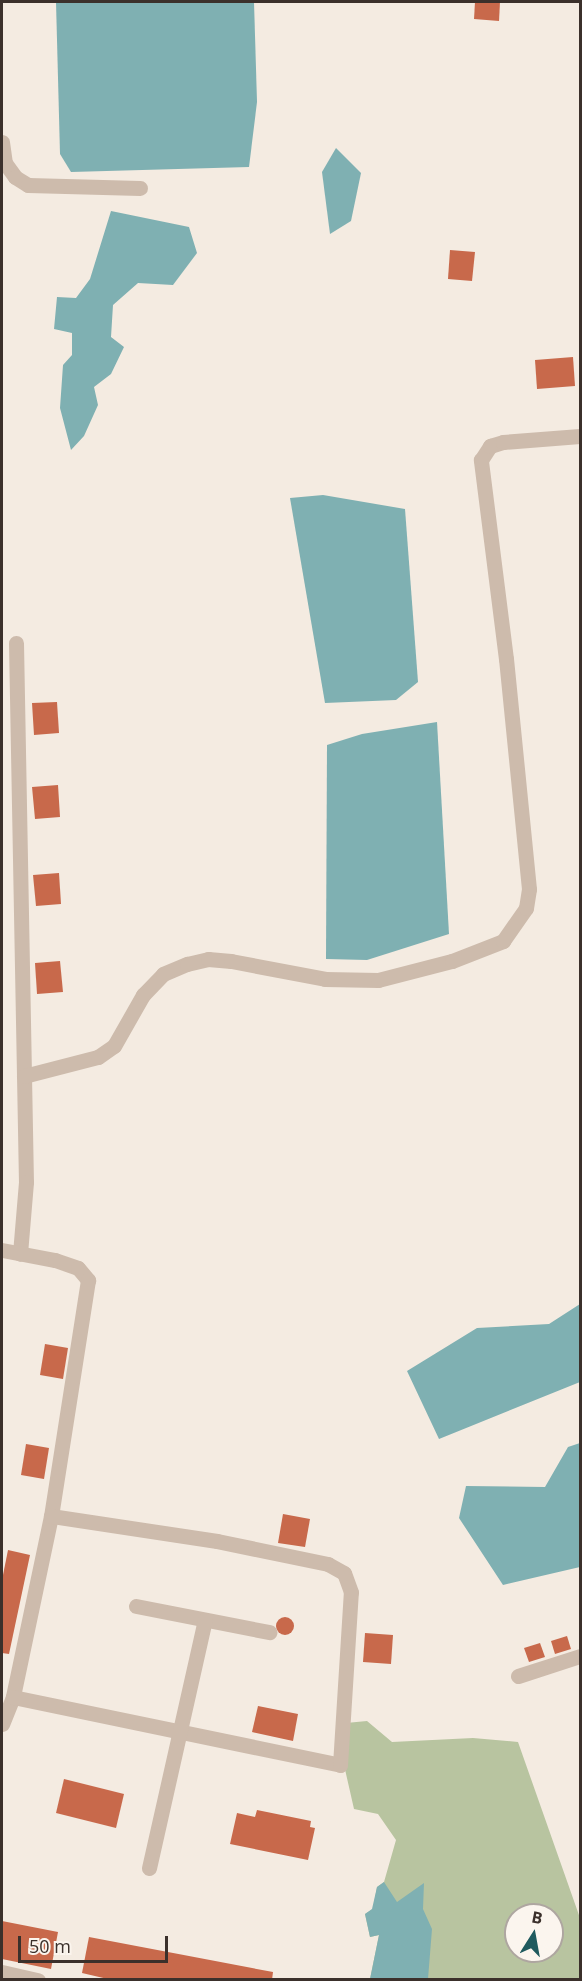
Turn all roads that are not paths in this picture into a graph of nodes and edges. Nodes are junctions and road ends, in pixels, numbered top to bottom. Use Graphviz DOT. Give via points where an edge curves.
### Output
graph roads {
  1 [pos="2,142"];
  2 [pos="140,188"];
  3 [pos="580,436"];
  4 [pos="16,643"];
  5 [pos="24,1076"];
  6 [pos="2,1250"];
  7 [pos="20,1254"];
  8 [pos="51,1516"];
  9 [pos="136,1606"];
  10 [pos="205,1620"];
  11 [pos="269,1632"];
  12 [pos="580,1656"];
  13 [pos="518,1676"];
  14 [pos="13,1697"];
  15 [pos="2,1724"];
  16 [pos="180,1730"];
  17 [pos="149,1868"];
  18 [pos="2,1972"];
  19 [pos="38,1980"];
  1 -- 2 [label="lane" via="5,163 15,177 28,185"];
  3 -- 5 [label="lane" via="503,442 490,446 481,460 529,889 526,908 502,941 452,962 378,980 325,979 208,959 187,964 163,974 143,995 114,1046 98,1058"];
  4 -- 5 [label="lane"];
  5 -- 7 [label="lane" via="26,1182"];
  6 -- 7 [label="lane"];
  7 -- 8 [label="lane" via="78,1268 88,1280"];
  8 -- 14 [label="lane"];
  8 -- 16 [label="lane" via="217,1541 328,1564 344,1573 351,1592 340,1765"];
  9 -- 10 [label="lane"];
  10 -- 11 [label="lane"];
  10 -- 16 [label="lane"];
  12 -- 13 [label="lane"];
  14 -- 15 [label="lane"];
  14 -- 16 [label="lane"];
  16 -- 17 [label="lane"];
  18 -- 19 [label="lane"];
}
